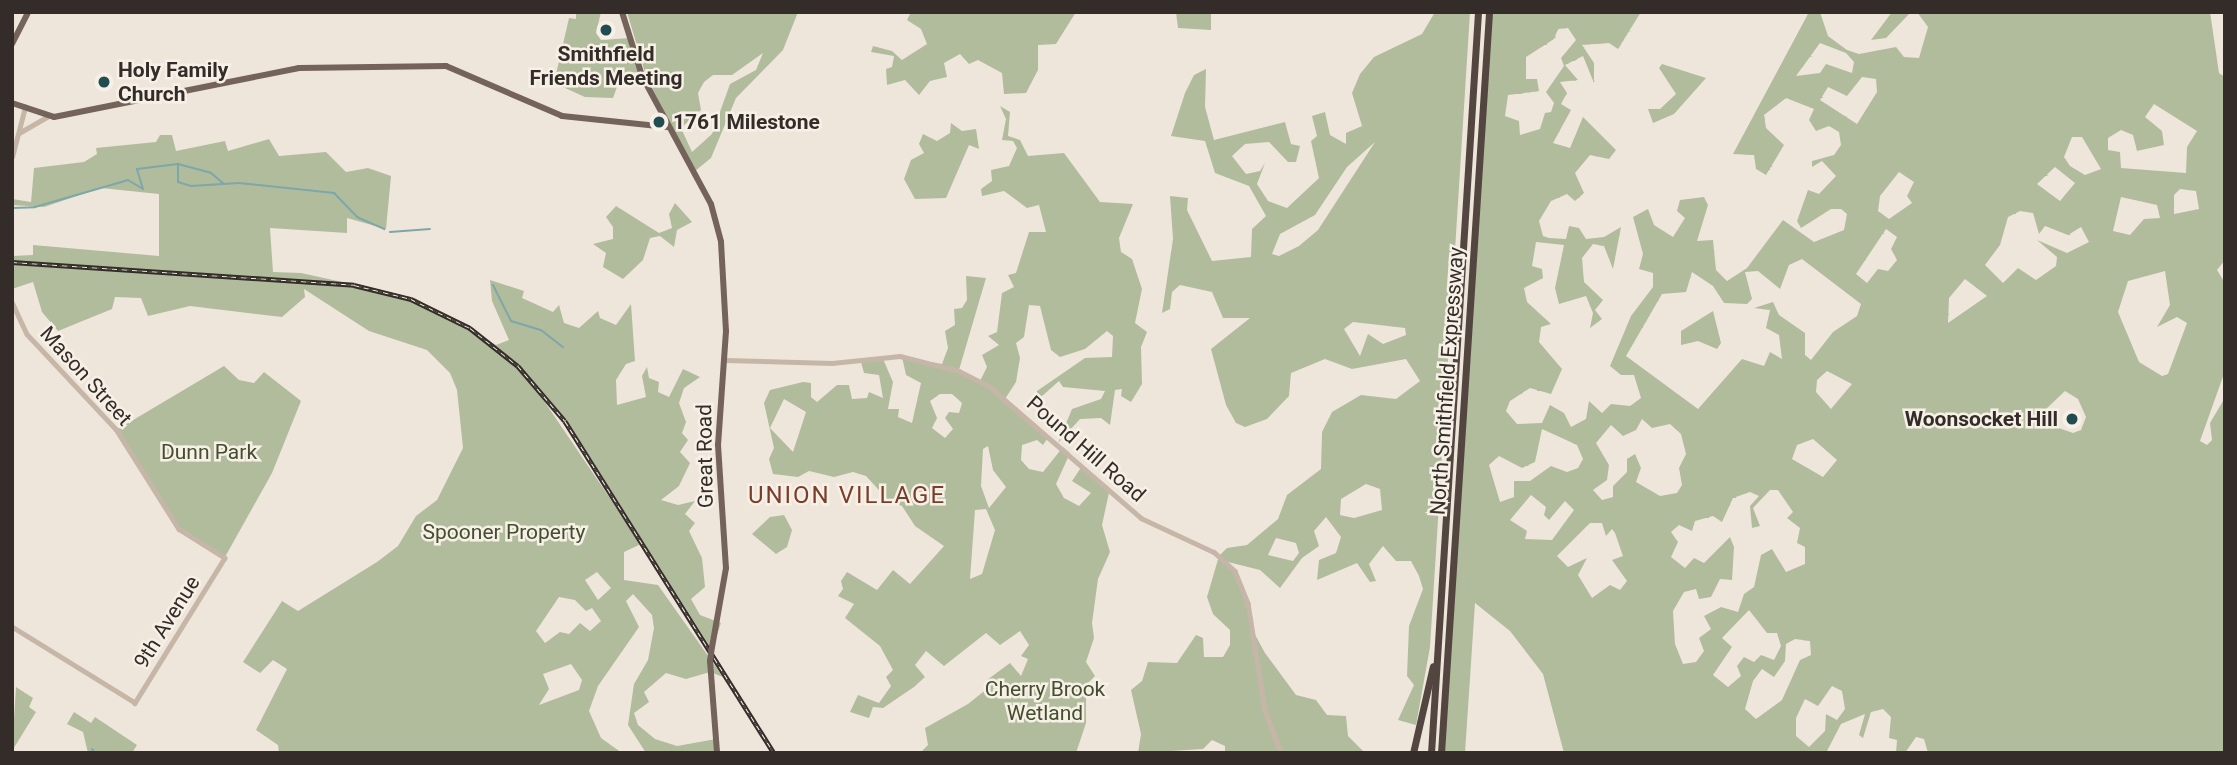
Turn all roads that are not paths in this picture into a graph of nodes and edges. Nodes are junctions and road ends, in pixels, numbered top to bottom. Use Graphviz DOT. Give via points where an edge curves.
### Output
graph roads {
  1 [pos="28,12"];
  2 [pos="622,12"];
  3 [pos="1478,12"];
  4 [pos="1489,12"];
  5 [pos="12,44"];
  6 [pos="12,103"];
  7 [pos="25,107"];
  8 [pos="54,117"];
  9 [pos="667,127"];
  10 [pos="18,134"];
  11 [pos="12,157"];
  12 [pos="12,302"];
  13 [pos="725,360"];
  14 [pos="225,558"];
  15 [pos="12,627"];
  16 [pos="1437,651"];
  17 [pos="717,753"];
  18 [pos="1281,753"];
  19 [pos="1413,753"];
  20 [pos="1431,753"];
  21 [pos="1441,753"];
  1 -- 5 [label="main road"];
  2 -- 9 [label="main road, Great Road" via="642,76"];
  3 -- 16 [label="highway, North Smithfield Expressway"];
  4 -- 21 [label="highway, North Smithfield Expressway"];
  6 -- 7 [label="main road"];
  7 -- 8 [label="main road"];
  7 -- 10 [label="street"];
  8 -- 9 [label="main road" via="299,68 446,66 562,116"];
  8 -- 10 [label="street" via="40,118"];
  9 -- 13 [label="main road, Great Road" via="716,215 724,270"];
  10 -- 11 [label="street"];
  12 -- 14 [label="street, Mason Street" via="27,334 116,429 179,529"];
  13 -- 17 [label="main road, Great Road, bridge" via="718,445 726,568 710,661"];
  13 -- 18 [label="street, Pound Hill Road" via="921,358 990,387 1141,517 1214,552 1235,571 1248,603 1258,680"];
  14 -- 15 [label="street, 9th Avenue" via="135,703"];
  16 -- 19 [label="highway"];
  16 -- 20 [label="highway, North Smithfield Expressway"];
}
